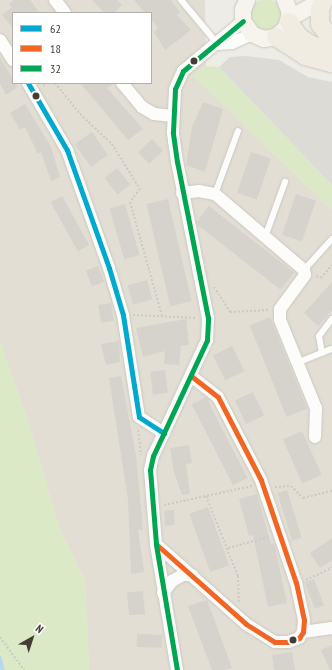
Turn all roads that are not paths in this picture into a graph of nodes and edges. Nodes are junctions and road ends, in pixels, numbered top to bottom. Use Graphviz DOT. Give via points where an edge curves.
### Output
graph roads {
  1 [pos="55,0"];
  2 [pos="181,0"];
  3 [pos="248,0"];
  4 [pos="323,0"];
  5 [pos="289,9"];
  6 [pos="64,12"];
  7 [pos="247,28"];
  8 [pos="276,37"];
  9 [pos="0,40"];
  10 [pos="332,40"];
  11 [pos="218,44"];
  12 [pos="332,50"];
  13 [pos="12,58"];
  14 [pos="332,63"];
  15 [pos="29,84"];
  16 [pos="123,84"];
  17 [pos="173,116"];
  18 [pos="238,131"];
  19 [pos="285,182"];
  20 [pos="182,193"];
  21 [pos="216,194"];
  22 [pos="265,237"];
  23 [pos="332,239"];
  24 [pos="304,270"];
  25 [pos="332,319"];
  26 [pos="332,349"];
  27 [pos="322,353"];
  28 [pos="299,362"];
  29 [pos="191,376"];
  30 [pos="164,434"];
  31 [pos="315,437"];
  32 [pos="156,544"];
  33 [pos="192,575"];
  34 [pos="163,593"];
  35 [pos="332,628"];
  36 [pos="303,632"];
  37 [pos="178,670"];
  1 -- 6 [label="street"];
  2 -- 11 [label="lane"];
  3 -- 7 [label="street" via="243,10"];
  4 -- 5 [label="street"];
  4 -- 10 [label="main road" via="320,24"];
  5 -- 8 [label="street"];
  5 -- 12 [label="main road" via="299,37 311,45"];
  7 -- 8 [label="street" via="264,39"];
  7 -- 11 [label="street"];
  8 -- 14 [label="main road" via="305,56"];
  9 -- 13 [label="street"];
  11 -- 17 [label="street" via="183,71 174,90"];
  15 -- 30 [label="street" via="67,150 123,315 139,417"];
  16 -- 17 [label="street" via="142,107 154,114"];
  17 -- 20 [label="street"];
  18 -- 21 [label="lane"];
  19 -- 22 [label="lane"];
  20 -- 21 [label="street" via="199,191"];
  20 -- 29 [label="street" via="208,318 207,340"];
  21 -- 22 [label="street"];
  22 -- 24 [label="street"];
  23 -- 24 [label="lane"];
  24 -- 28 [label="street" via="305,275 280,309 280,320"];
  25 -- 27 [label="lane" via="319,336"];
  26 -- 27 [label="lane"];
  27 -- 28 [label="lane"];
  28 -- 31 [label="street" via="316,408"];
  29 -- 30 [label="street"];
  29 -- 36 [label="street" via="218,397 262,483 296,583 304,620"];
  30 -- 32 [label="street" via="150,470"];
  32 -- 33 [label="street"];
  32 -- 34 [label="street"];
  33 -- 34 [label="street" via="182,574 172,580"];
  33 -- 36 [label="street" via="240,619 275,642 288,642 299,638"];
  34 -- 37 [label="street"];
  35 -- 36 [label="street"];
}
